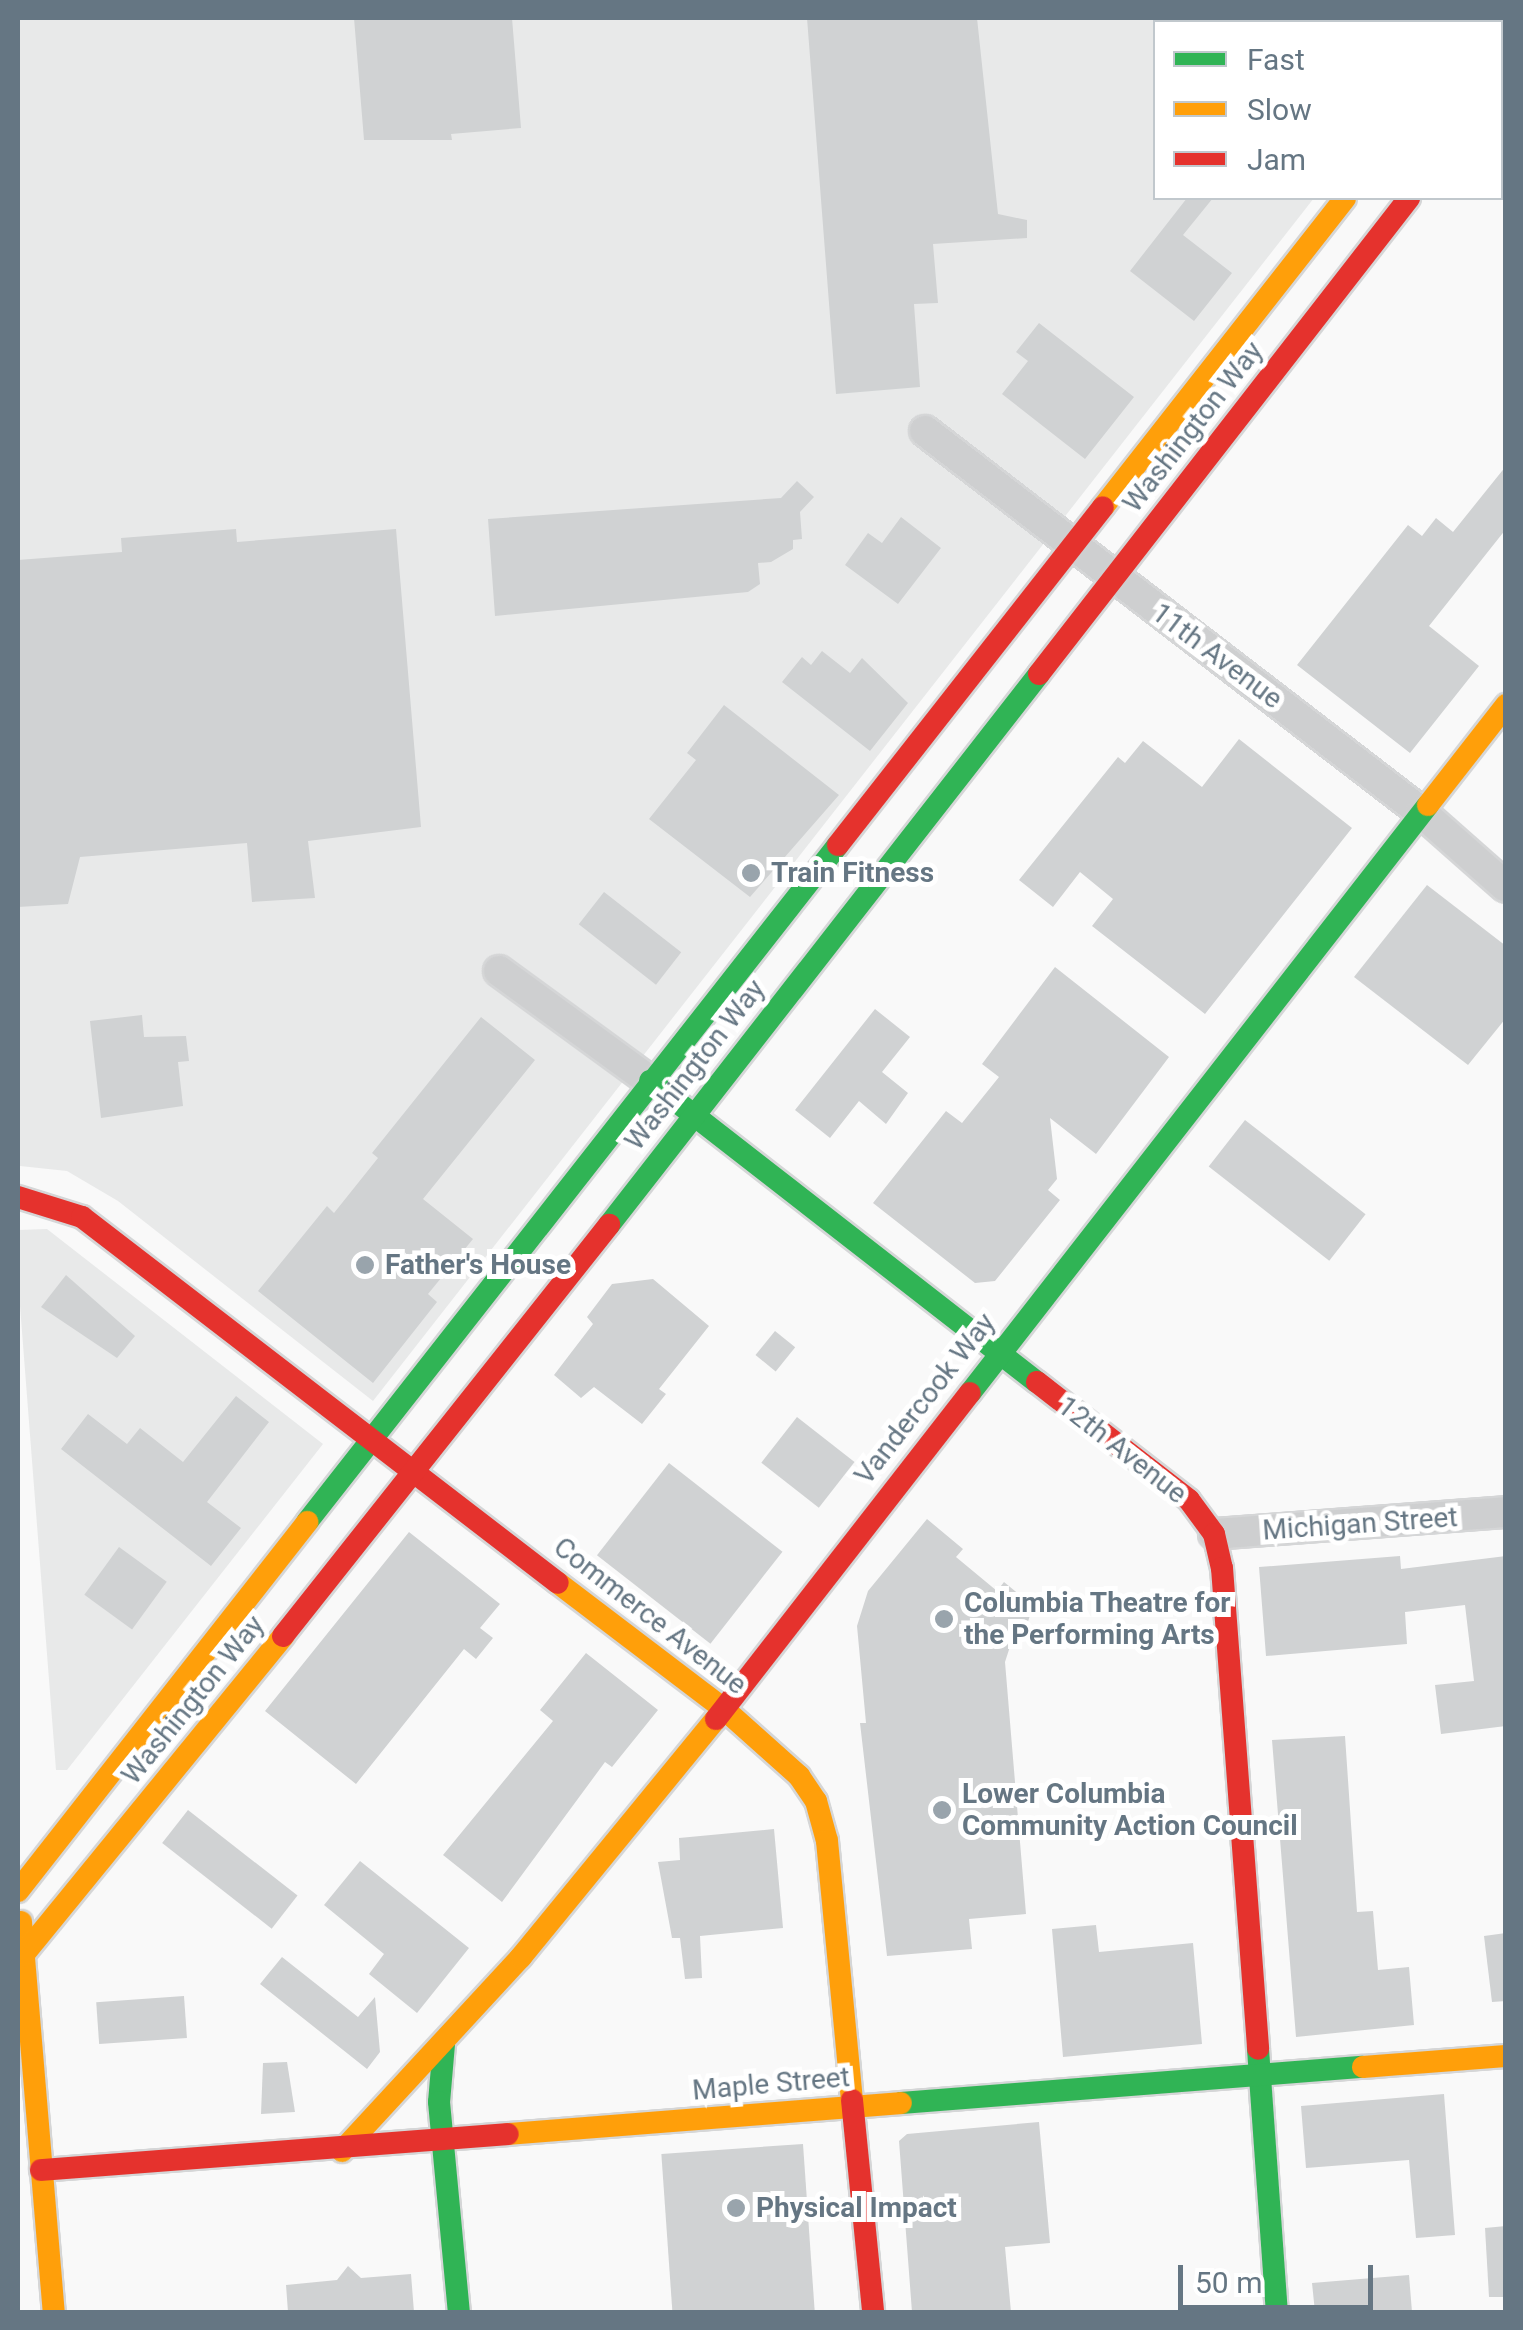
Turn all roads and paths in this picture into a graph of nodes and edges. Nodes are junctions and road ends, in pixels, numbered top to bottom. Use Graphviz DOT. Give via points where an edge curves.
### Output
graph roads {
  1 [pos="1343,200"];
  2 [pos="1408,200"];
  3 [pos="924,432"];
  4 [pos="1072,548"];
  5 [pos="1112,579"];
  6 [pos="1506,705"];
  7 [pos="1421,812"];
  8 [pos="1506,886"];
  9 [pos="499,971"];
  10 [pos="650,1081"];
  11 [pos="694,1114"];
  12 [pos="18,1198"];
  13 [pos="998,1355"];
  14 [pos="370,1434"];
  15 [pos="418,1470"];
  16 [pos="1506,1512"];
  17 [pos="1214,1534"];
  18 [pos="666,1670"];
  19 [pos="724,1709"];
  20 [pos="680,1759"];
  21 [pos="18,1872"];
  22 [pos="18,1892"];
  23 [pos="21,1958"];
  24 [pos="444,2044"];
  25 [pos="1506,2056"];
  26 [pos="1258,2077"];
  27 [pos="855,2107"];
  28 [pos="442,2143"];
  29 [pos="342,2151"];
  30 [pos="41,2170"];
  31 [pos="54,2312"];
  32 [pos="460,2312"];
  33 [pos="873,2312"];
  34 [pos="1278,2312"];
  1 -- 4 [label="main road, Washington Way"];
  2 -- 5 [label="main road, Washington Way"];
  3 -- 4 [label="street, 11th Avenue"];
  4 -- 5 [label="street, 11th Avenue"];
  4 -- 10 [label="main road, Washington Way"];
  5 -- 7 [label="street, 11th Avenue"];
  5 -- 11 [label="main road, Washington Way"];
  6 -- 7 [label="main road, Vandercook Way"];
  7 -- 8 [label="street, 11th Avenue"];
  7 -- 13 [label="main road, Vandercook Way"];
  9 -- 10 [label="street, 12th Avenue"];
  10 -- 11 [label="main road, 12th Avenue"];
  10 -- 14 [label="main road, Washington Way"];
  11 -- 13 [label="main road, 12th Avenue"];
  11 -- 15 [label="main road, Washington Way"];
  12 -- 14 [label="main road, Commerce Avenue" via="82,1217"];
  13 -- 17 [label="main road, 12th Avenue" via="1189,1500"];
  13 -- 19 [label="main road, Vandercook Way"];
  14 -- 15 [label="main road, Commerce Avenue"];
  14 -- 22 [label="main road, Washington Way"];
  15 -- 18 [label="main road, Commerce Avenue"];
  15 -- 23 [label="main road, Washington Way"];
  16 -- 17 [label="street, Michigan Street"];
  17 -- 26 [label="main road, 12th Avenue" via="1222,1568"];
  18 -- 19 [label="main road, Commerce Avenue"];
  18 -- 20 [label="main road"];
  19 -- 20 [label="main road, Vandercook Way"];
  19 -- 27 [label="main road, Commerce Avenue" via="816,1800 827,1842"];
  20 -- 24 [label="main road, Vandercook Way"];
  21 -- 22 [label="main road"];
  22 -- 23 [label="main road"];
  23 -- 30 [label="main road"];
  24 -- 28 [label="main road"];
  24 -- 29 [label="main road, Vandercook Way"];
  25 -- 26 [label="main road, Maple Street"];
  26 -- 27 [label="main road, Maple Street"];
  26 -- 34 [label="main road, 12th Avenue"];
  27 -- 28 [label="main road, Maple Street"];
  27 -- 33 [label="main road, Commerce Avenue"];
  28 -- 29 [label="main road, Maple Street"];
  28 -- 32 [label="main road"];
  29 -- 30 [label="main road, Maple Street"];
  30 -- 31 [label="main road"];
}
